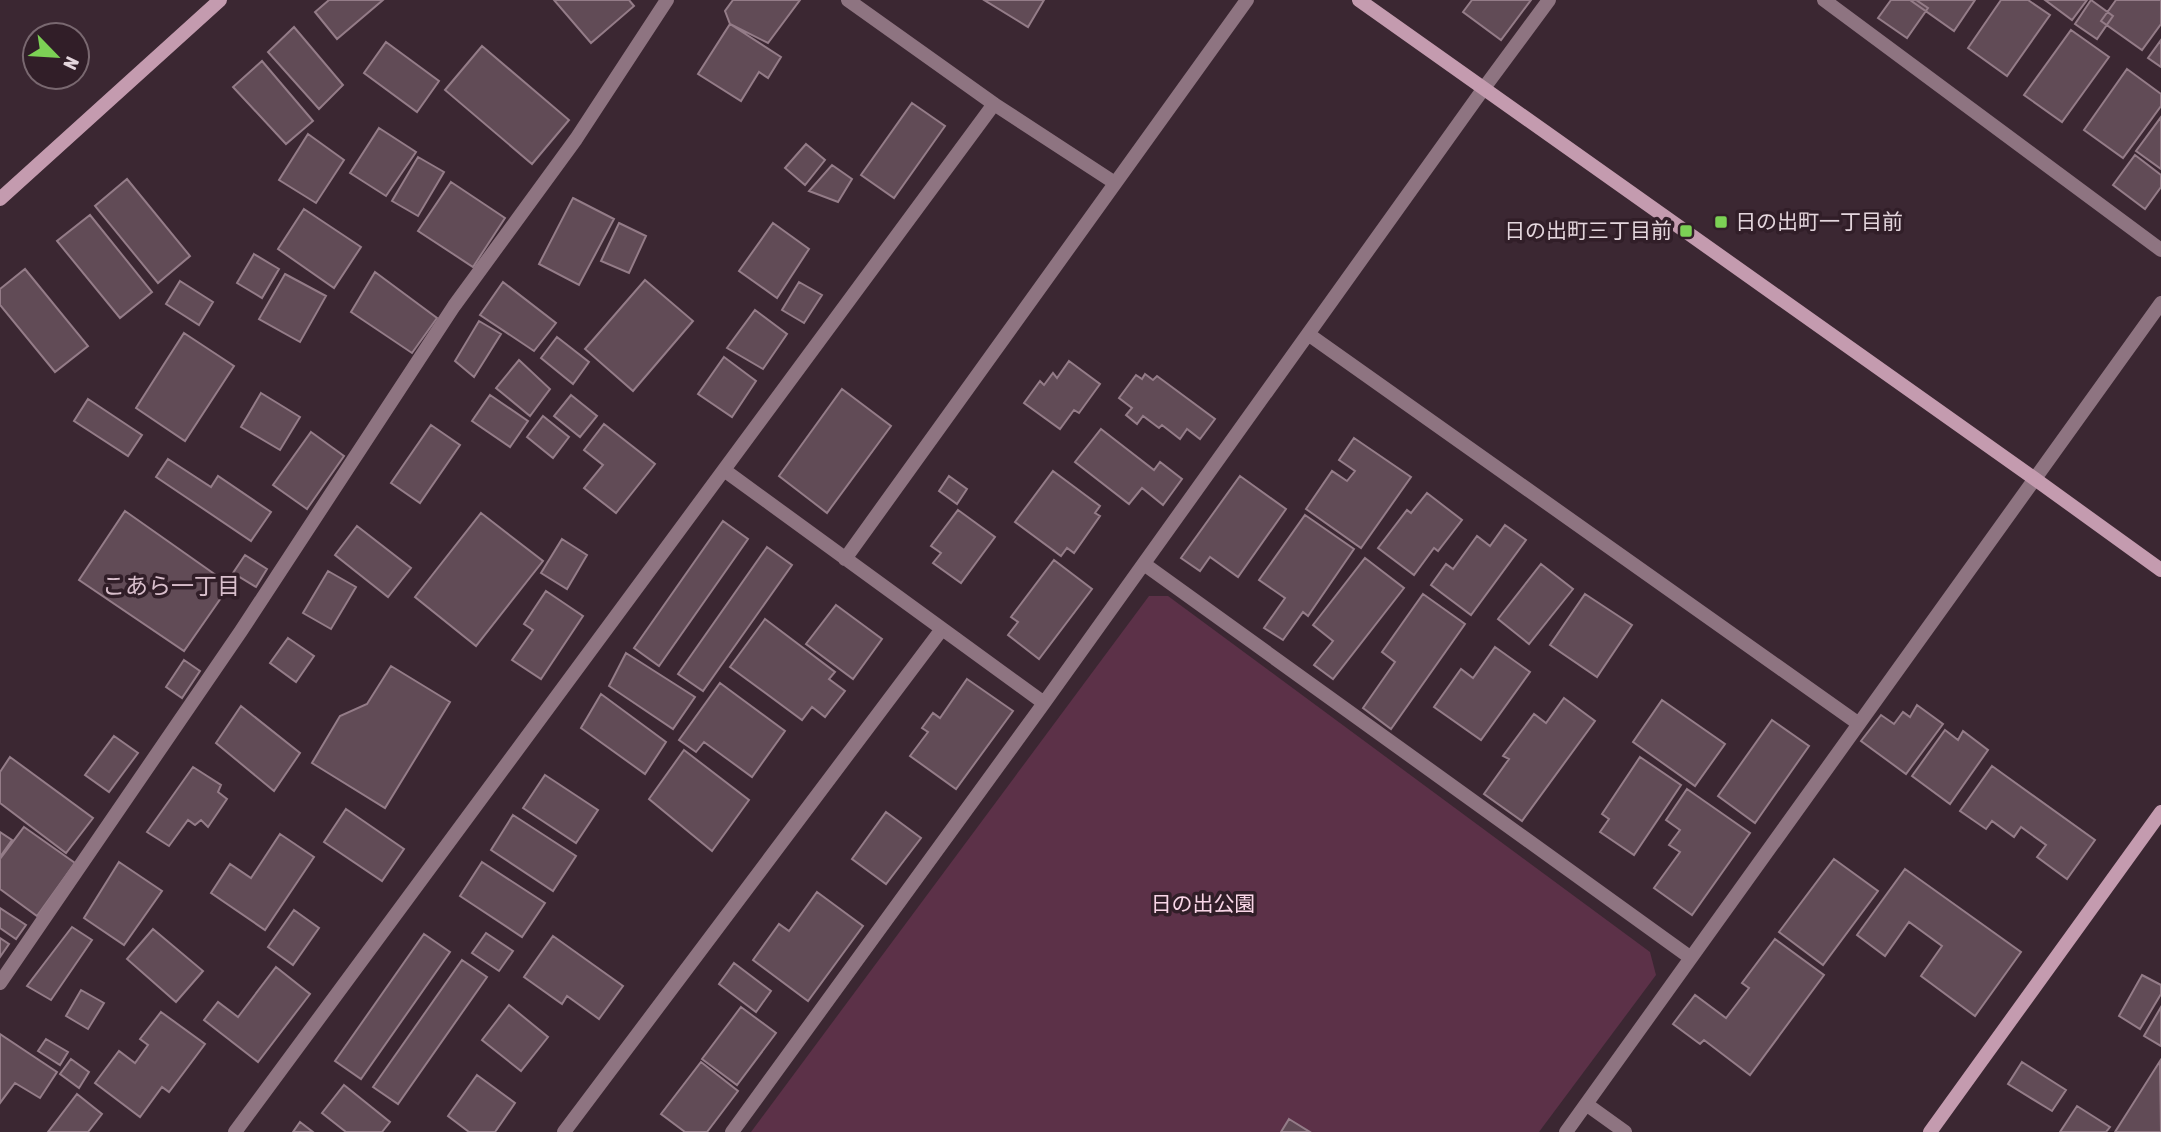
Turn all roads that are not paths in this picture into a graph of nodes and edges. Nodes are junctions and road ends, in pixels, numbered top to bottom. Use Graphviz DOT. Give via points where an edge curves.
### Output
graph roads {
  1 [pos="220,0"];
  2 [pos="667,0"];
  3 [pos="848,0"];
  4 [pos="1247,0"];
  5 [pos="1360,0"];
  6 [pos="1549,0"];
  7 [pos="1824,0"];
  8 [pos="1483,88"];
  9 [pos="994,104"];
  10 [pos="1115,183"];
  11 [pos="0,199"];
  12 [pos="2161,250"];
  13 [pos="2161,303"];
  14 [pos="1308,334"];
  15 [pos="724,470"];
  16 [pos="2035,479"];
  17 [pos="845,559"];
  18 [pos="1144,564"];
  19 [pos="2161,570"];
  20 [pos="942,629"];
  21 [pos="1044,703"];
  22 [pos="1859,724"];
  23 [pos="2161,812"];
  24 [pos="1691,958"];
  25 [pos="0,983"];
  26 [pos="1586,1104"];
  27 [pos="235,1132"];
  28 [pos="564,1132"];
  29 [pos="732,1132"];
  30 [pos="1566,1132"];
  31 [pos="1625,1132"];
  32 [pos="1930,1132"];
  1 -- 11 [label="street"];
  2 -- 25 [label="street" via="576,139 454,306 241,631"];
  3 -- 9 [label="street"];
  4 -- 10 [label="street"];
  5 -- 8 [label="street"];
  6 -- 8 [label="street"];
  7 -- 12 [label="street"];
  8 -- 14 [label="street"];
  8 -- 16 [label="street"];
  9 -- 10 [label="street"];
  9 -- 15 [label="street"];
  10 -- 17 [label="street"];
  13 -- 16 [label="street"];
  14 -- 18 [label="street"];
  14 -- 22 [label="street"];
  15 -- 17 [label="street"];
  15 -- 27 [label="street"];
  16 -- 19 [label="street"];
  16 -- 22 [label="street"];
  17 -- 20 [label="street"];
  18 -- 21 [label="street"];
  18 -- 24 [label="street"];
  20 -- 21 [label="street"];
  20 -- 28 [label="street"];
  21 -- 29 [label="street"];
  22 -- 24 [label="street"];
  23 -- 32 [label="street"];
  24 -- 26 [label="street"];
  26 -- 30 [label="street"];
  26 -- 31 [label="street"];
}
